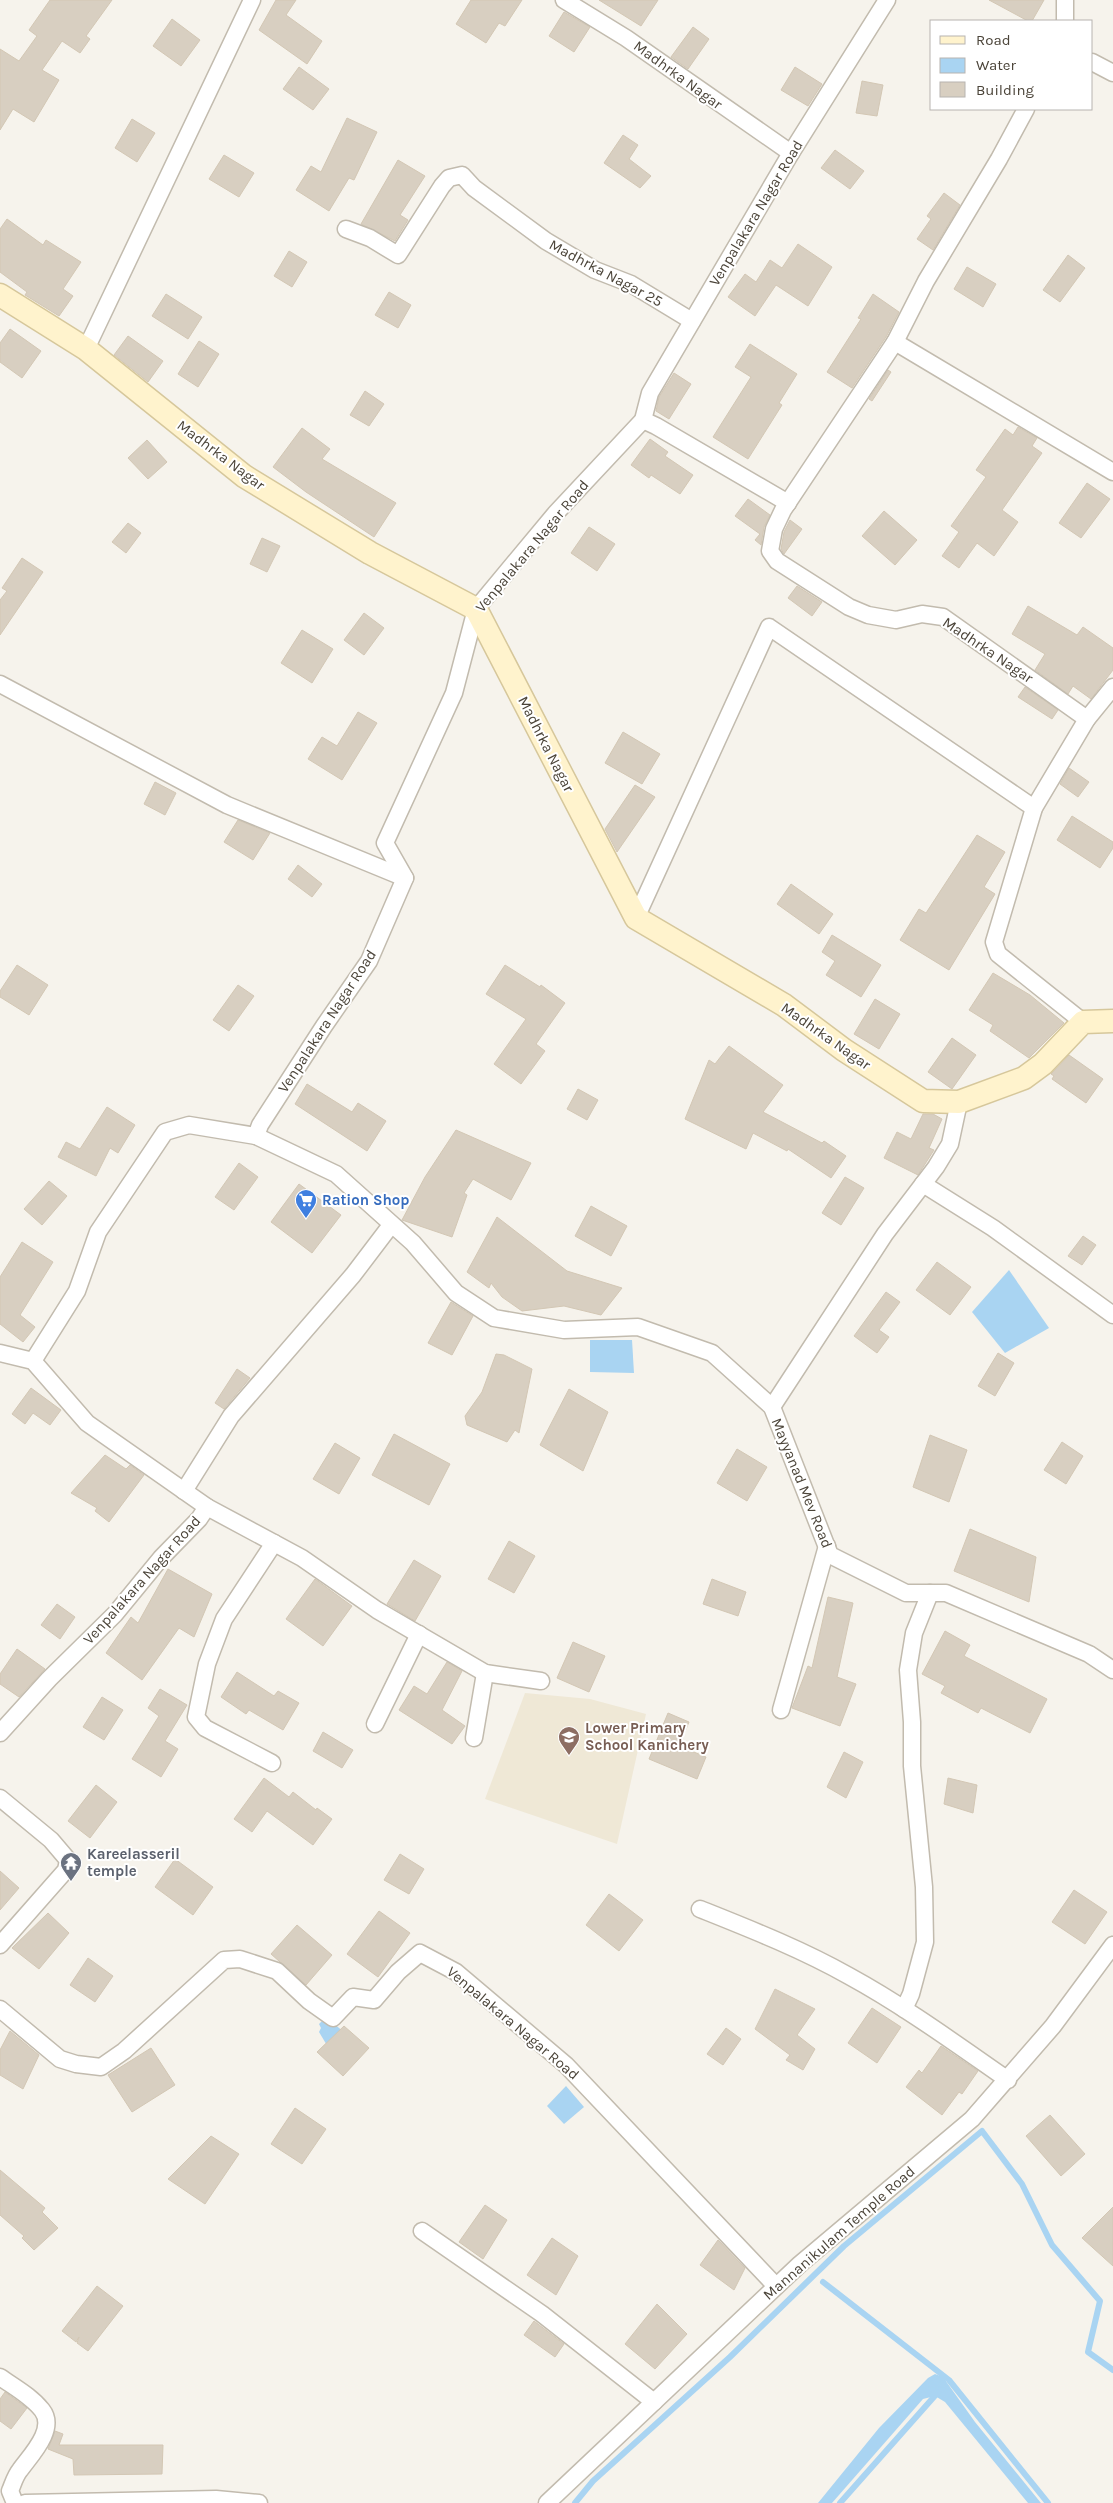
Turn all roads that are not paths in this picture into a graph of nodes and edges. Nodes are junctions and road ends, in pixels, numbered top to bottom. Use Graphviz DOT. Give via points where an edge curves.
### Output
graph roads {
  1 [pos="252,0"];
  2 [pos="564,0"];
  3 [pos="887,0"];
  4 [pos="1065,0"];
  5 [pos="1065,20"];
  6 [pos="1093,63"];
  7 [pos="1113,73"];
  8 [pos="1025,110"];
  9 [pos="791,153"];
  10 [pos="346,229"];
  11 [pos="0,295"];
  12 [pos="692,321"];
  13 [pos="895,342"];
  14 [pos="86,349"];
  15 [pos="643,420"];
  16 [pos="1113,472"];
  17 [pos="788,503"];
  18 [pos="476,609"];
  19 [pos="0,684"];
  20 [pos="1113,687"];
  21 [pos="1087,719"];
  22 [pos="1034,808"];
  23 [pos="405,878"];
  24 [pos="636,918"];
  25 [pos="1083,1022"];
  26 [pos="1113,1022"];
  27 [pos="959,1102"];
  28 [pos="261,1138"];
  29 [pos="923,1184"];
  30 [pos="391,1225"];
  31 [pos="1113,1315"];
  32 [pos="0,1353"];
  33 [pos="33,1361"];
  34 [pos="772,1407"];
  35 [pos="184,1491"];
  36 [pos="207,1507"];
  37 [pos="274,1543"];
  38 [pos="827,1546"];
  39 [pos="930,1593"];
  40 [pos="419,1634"];
  41 [pos="1113,1670"];
  42 [pos="485,1673"];
  43 [pos="541,1681"];
  44 [pos="781,1710"];
  45 [pos="375,1724"];
  46 [pos="0,1733"];
  47 [pos="474,1738"];
  48 [pos="272,1764"];
  49 [pos="0,1798"];
  50 [pos="700,1909"];
  51 [pos="0,1945"];
  52 [pos="1113,1945"];
  53 [pos="904,2008"];
  54 [pos="0,2009"];
  55 [pos="1008,2080"];
  56 [pos="422,2231"];
  57 [pos="776,2286"];
  58 [pos="0,2377"];
  59 [pos="654,2402"];
  60 [pos="48,2502"];
  61 [pos="15,2503"];
  62 [pos="25,2503"];
  63 [pos="259,2503"];
  64 [pos="547,2503"];
  1 -- 14 [label="street"];
  2 -- 9 [label="street, Madhrka Nagar" via="626,38"];
  3 -- 9 [label="street, Venpalakara Nagar Road"];
  4 -- 5 [label="street"];
  6 -- 7 [label="street"];
  8 -- 13 [label="street, Madhrka Nagar" via="926,281"];
  9 -- 12 [label="street, Venpalakara Nagar Road"];
  10 -- 12 [label="street, Madhrka Nagar 25" via="370,238 398,255 442,186 449,178 462,175 474,188 546,241 595,270 631,284"];
  11 -- 14 [label="street, Madhrka Nagar"];
  12 -- 15 [label="street, Venpalakara Nagar Road" via="650,393"];
  13 -- 16 [label="street"];
  13 -- 17 [label="street, Madhrka Nagar"];
  14 -- 18 [label="street, Madhrka Nagar" via="244,476 370,553"];
  15 -- 17 [label="street"];
  15 -- 18 [label="street, Venpalakara Nagar Road" via="556,514"];
  17 -- 21 [label="street, Madhrka Nagar" via="771,540 770,551 777,561 868,615 896,620 922,614 943,617"];
  18 -- 23 [label="street, Venpalakara Nagar Road" via="454,693 386,843"];
  18 -- 24 [label="street, Madhrka Nagar"];
  19 -- 23 [label="street" via="227,805"];
  20 -- 21 [label="street"];
  21 -- 22 [label="street"];
  22 -- 24 [label="street" via="769,627"];
  22 -- 25 [label="street" via="994,942 998,954"];
  23 -- 28 [label="street, Venpalakara Nagar Road" via="369,962 260,1125"];
  24 -- 27 [label="street, Madhrka Nagar" via="784,1005 844,1050 923,1101"];
  25 -- 26 [label="street"];
  25 -- 27 [label="street, Madhrka Nagar" via="1043,1064 1024,1078"];
  27 -- 29 [label="street" via="950,1144"];
  28 -- 30 [label="street" via="336,1174"];
  28 -- 33 [label="street" via="190,1124 165,1132 98,1232 77,1291"];
  29 -- 31 [label="street" via="993,1228"];
  29 -- 34 [label="street" via="885,1234"];
  30 -- 34 [label="street, Mayyanad Mev Road" via="413,1243 456,1293 494,1318 564,1330 638,1327 712,1353"];
  30 -- 35 [label="street" via="353,1275 231,1416"];
  32 -- 33 [label="street"];
  33 -- 35 [label="street, Venpalakara Nagar Road" via="87,1423"];
  34 -- 38 [label="street, Mayyanad Mev Road"];
  35 -- 36 [label="street, Venpalakara Nagar Road"];
  36 -- 37 [label="street"];
  36 -- 46 [label="street, Venpalakara Nagar Road" via="115,1614"];
  37 -- 40 [label="street"];
  37 -- 48 [label="street" via="224,1620 207,1664 196,1717 205,1728"];
  38 -- 39 [label="street, Mayyanad Mev Road" via="830,1555 906,1593"];
  38 -- 44 [label="street"];
  39 -- 41 [label="street, Mayyanad Mev Road" via="946,1593 1089,1654"];
  39 -- 53 [label="street" via="914,1633 908,1670 925,1942"];
  40 -- 42 [label="street"];
  40 -- 45 [label="street"];
  42 -- 43 [label="street"];
  42 -- 47 [label="street"];
  49 -- 51 [label="street" via="52,1840 68,1860 66,1870"];
  50 -- 53 [label="street" via="848,1975"];
  52 -- 55 [label="street, Mannanikulam Temple Road"];
  53 -- 55 [label="street"];
  54 -- 57 [label="street, Venpalakara Nagar Road" via="60,2059 101,2067 124,2051 224,1960 240,1960 277,1971 333,2018 353,1997 374,2000 398,1972 420,1954 456,1972 566,2065"];
  55 -- 57 [label="street, Mannanikulam Temple Road" via="972,2119"];
  56 -- 59 [label="street" via="542,2314"];
  57 -- 59 [label="street, Mannanikulam Temple Road"];
  58 -- 61 [label="street" via="32,2400 44,2412 47,2422 39,2445 18,2472 10,2491"];
  59 -- 64 [label="street, Mannanikulam Temple Road"];
  60 -- 62 [label="street"];
  60 -- 63 [label="street" via="216,2499"];
}
